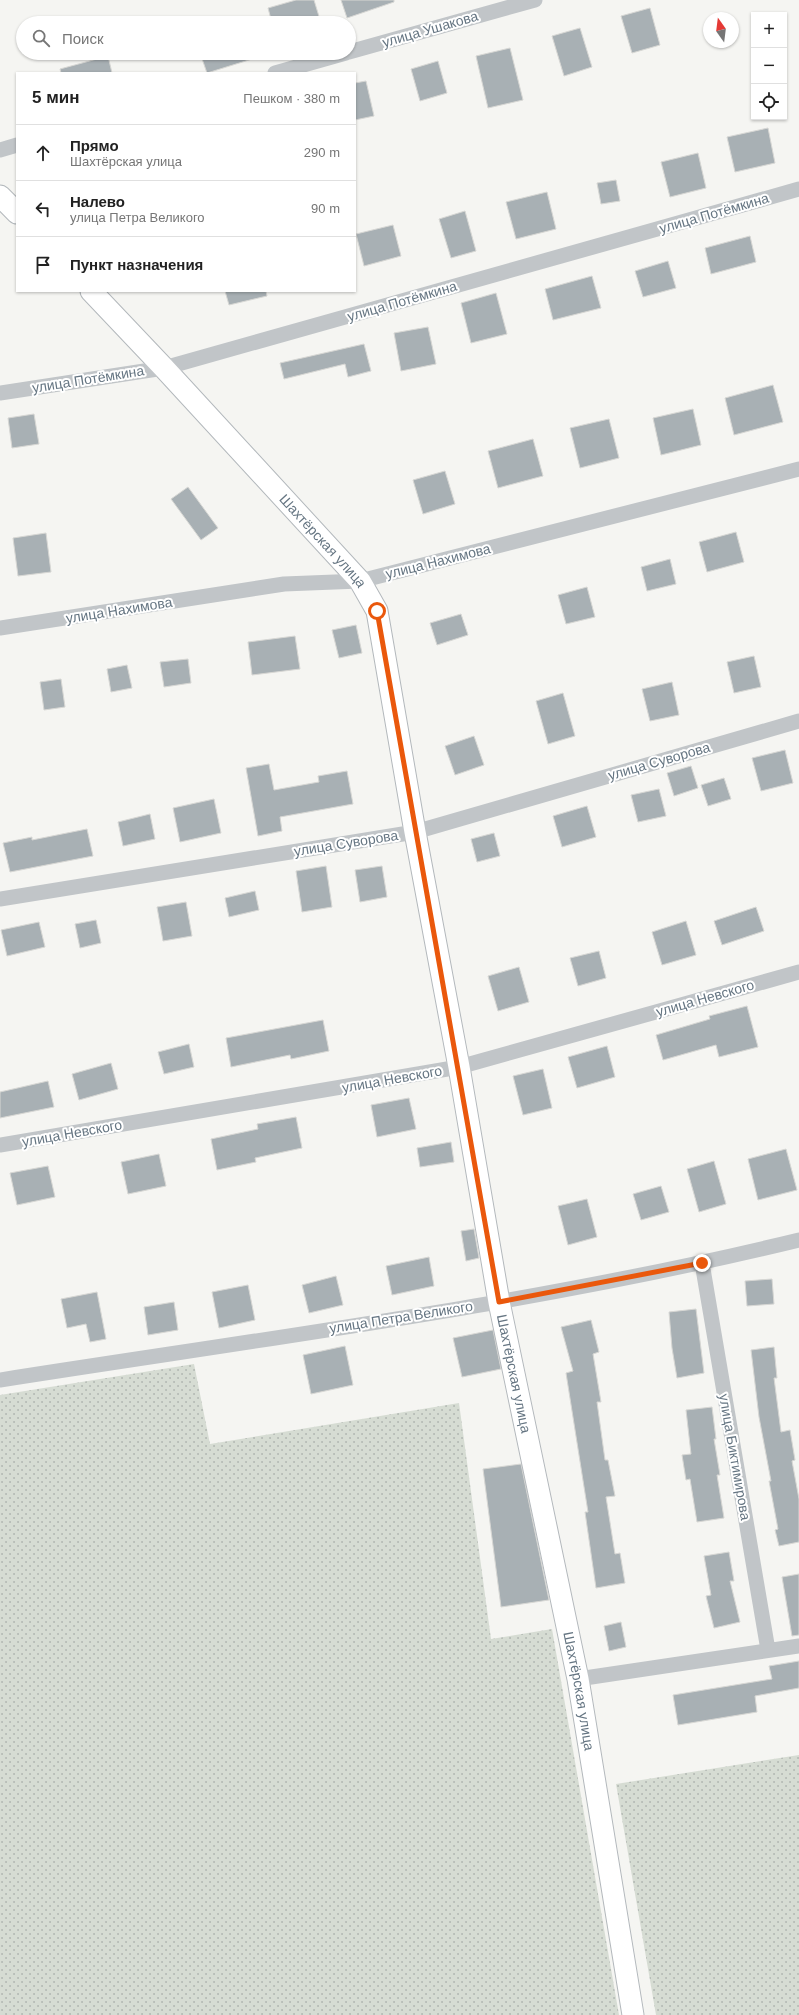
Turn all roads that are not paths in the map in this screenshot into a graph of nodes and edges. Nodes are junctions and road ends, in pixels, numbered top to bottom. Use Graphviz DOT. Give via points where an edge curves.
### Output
graph roads {
  1 [pos="535,0"];
  2 [pos="356,50"];
  3 [pos="321,60"];
  4 [pos="279,72"];
  5 [pos="16,145"];
  6 [pos="0,150"];
  7 [pos="799,189"];
  8 [pos="0,196"];
  9 [pos="16,213"];
  10 [pos="92,292"];
  11 [pos="164,368"];
  12 [pos="0,393"];
  13 [pos="799,469"];
  14 [pos="360,581"];
  15 [pos="0,628"];
  16 [pos="799,721"];
  17 [pos="414,832"];
  18 [pos="0,898"];
  19 [pos="799,972"];
  20 [pos="459,1067"];
  21 [pos="0,1145"];
  22 [pos="799,1240"];
  23 [pos="702,1263"];
  24 [pos="499,1302"];
  25 [pos="0,1380"];
  26 [pos="799,1646"];
  27 [pos="768,1650"];
  28 [pos="578,1679"];
  29 [pos="633,2015"];
  1 -- 2 [label="street, улица Ушакова"];
  3 -- 4 [label="street"];
  5 -- 6 [label="street"];
  7 -- 11 [label="street, улица Потёмкина"];
  8 -- 9 [label="street"];
  10 -- 11 [label="street, Шахтёрская улица"];
  11 -- 12 [label="street, улица Потёмкина"];
  11 -- 14 [label="street, Шахтёрская улица"];
  13 -- 14 [label="street, улица Нахимова"];
  14 -- 15 [label="street, улица Нахимова" via="284,584"];
  14 -- 17 [label="street, Шахтёрская улица" via="377,611"];
  16 -- 17 [label="street, улица Суворова"];
  17 -- 18 [label="street, улица Суворова"];
  17 -- 20 [label="street, Шахтёрская улица"];
  19 -- 20 [label="street, улица Невского"];
  20 -- 21 [label="street, улица Невского"];
  20 -- 24 [label="street, Шахтёрская улица"];
  22 -- 23 [label="street, улица Петра Великого"];
  23 -- 24 [label="street, улица Петра Великого"];
  23 -- 27 [label="street, улица Биктимирова"];
  24 -- 25 [label="street, улица Петра Великого"];
  24 -- 28 [label="street, Шахтёрская улица"];
  26 -- 27 [label="street"];
  27 -- 28 [label="street"];
  28 -- 29 [label="street, Шахтёрская улица"];
}
